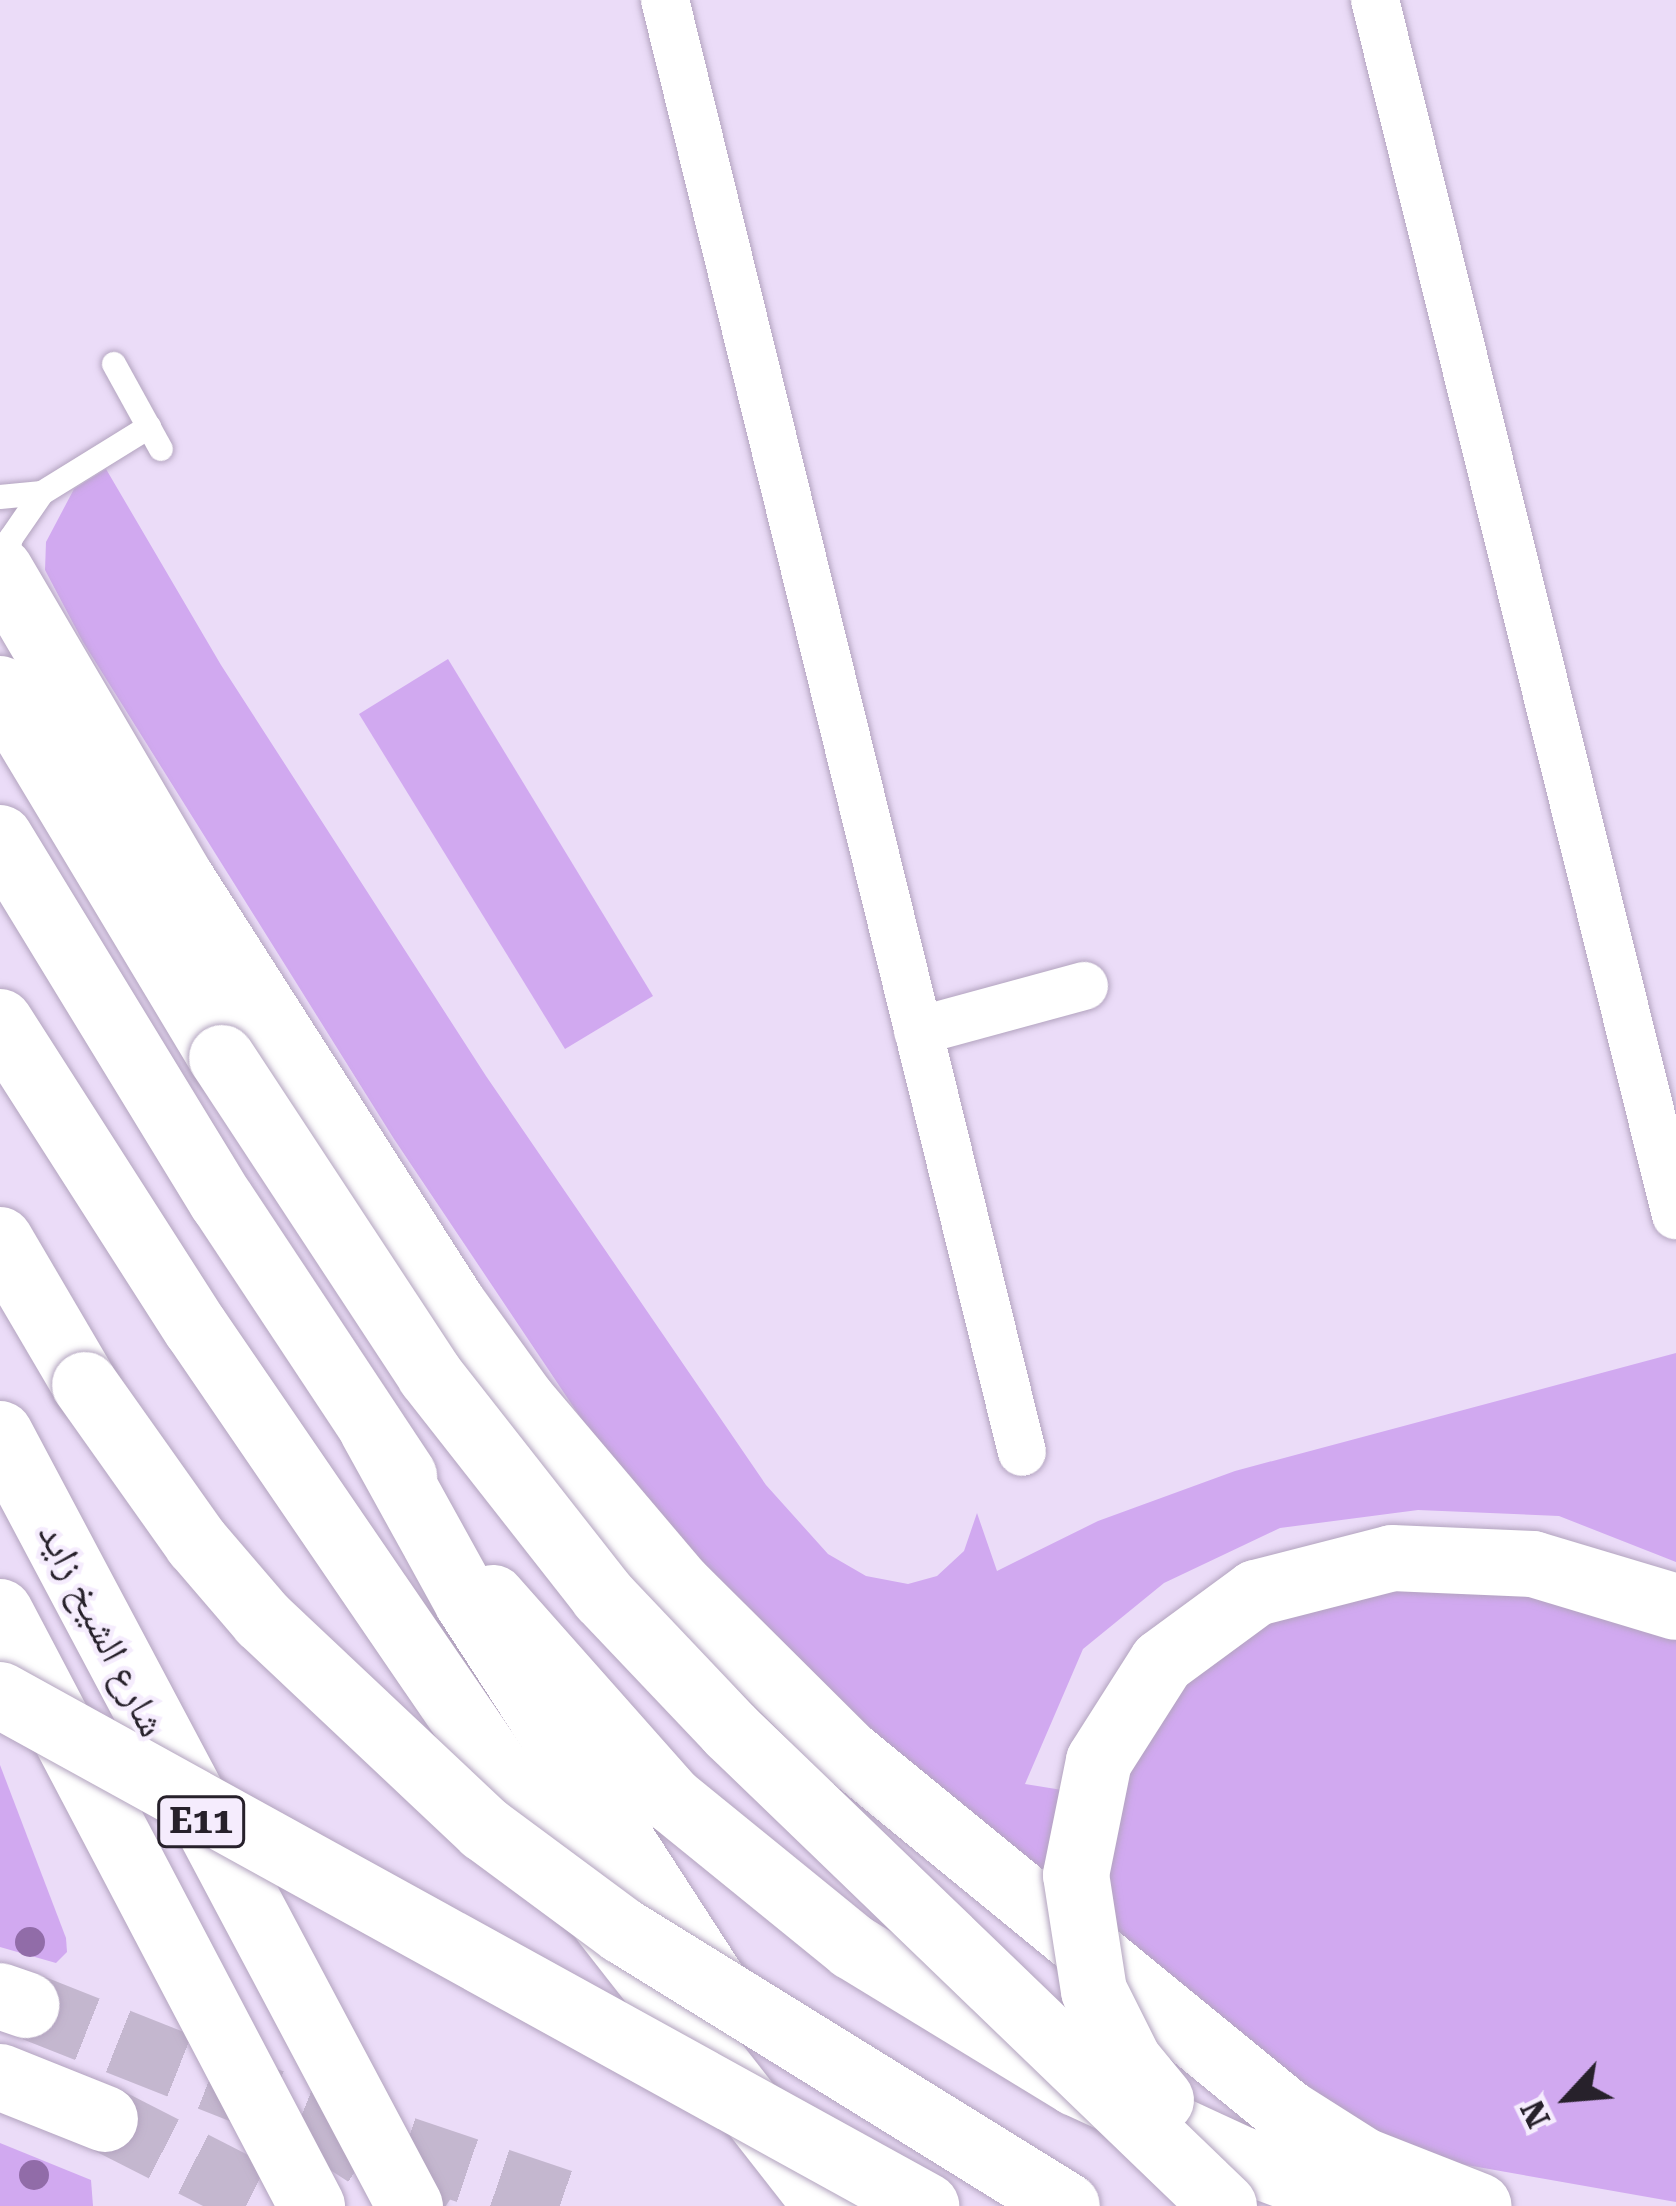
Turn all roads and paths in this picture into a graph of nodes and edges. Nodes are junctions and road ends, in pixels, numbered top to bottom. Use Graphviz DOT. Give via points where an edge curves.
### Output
graph roads {
  1 [pos="664,0"];
  2 [pos="1376,0"];
  3 [pos="114,364"];
  4 [pos="42,493"];
  5 [pos="0,497"];
  6 [pos="1,572"];
  7 [pos="0,689"];
  8 [pos="0,838"];
  9 [pos="1084,986"];
  10 [pos="0,1022"];
  11 [pos="918,1031"];
  12 [pos="1676,1215"];
  13 [pos="0,1240"];
  14 [pos="372,1429"];
  15 [pos="0,1434"];
  16 [pos="1022,1452"];
  17 [pos="1676,1607"];
  18 [pos="0,1612"];
  19 [pos="0,1694"];
  20 [pos="0,2077"];
  21 [pos="105,2119"];
  22 [pos="312,2206"];
  23 [pos="410,2206"];
  24 [pos="827,2206"];
  25 [pos="865,2206"];
  26 [pos="926,2206"];
  27 [pos="1067,2206"];
  28 [pos="1225,2206"];
  29 [pos="1245,2206"];
  30 [pos="1368,2206"];
  31 [pos="1479,2206"];
  1 -- 11 [label="street"];
  2 -- 12 [label="street"];
  3 -- 4 [label="lane" via="155,438"];
  4 -- 5 [label="lane"];
  4 -- 6 [label="lane" via="10,538"];
  6 -- 31 [label="main road" via="182,880 453,1304 523,1401 680,1586 847,1752 1288,2114 1364,2161"];
  7 -- 28 [label="main road, bridge" via="222,1058 430,1375 603,1596 730,1730"];
  8 -- 14 [label="main road"];
  9 -- 11 [label="street"];
  10 -- 24 [label="main road" via="196,1328 570,1876"];
  11 -- 16 [label="street"];
  13 -- 27 [label="main road, bridge" via="86,1385 186,1528 263,1620 484,1828 641,1942"];
  14 -- 25 [label="main road" via="544,1725"];
  14 -- 30 [label="main road" via="576,1699 672,1800 791,1901 917,1990 1076,2083 1243,2160"];
  15 -- 23 [label="main road, شارع الشيخ زايد / E11" via="334,2076"];
  17 -- 29 [label="main road, bridge" via="1533,1564 1392,1558 1256,1593 1190,1635 1137,1692 1087,1798 1076,1875 1084,1954 1130,2061"];
  18 -- 22 [label="main road, E11"];
  19 -- 26 [label="main road, bridge"];
  20 -- 21 [label="main road"];
}
